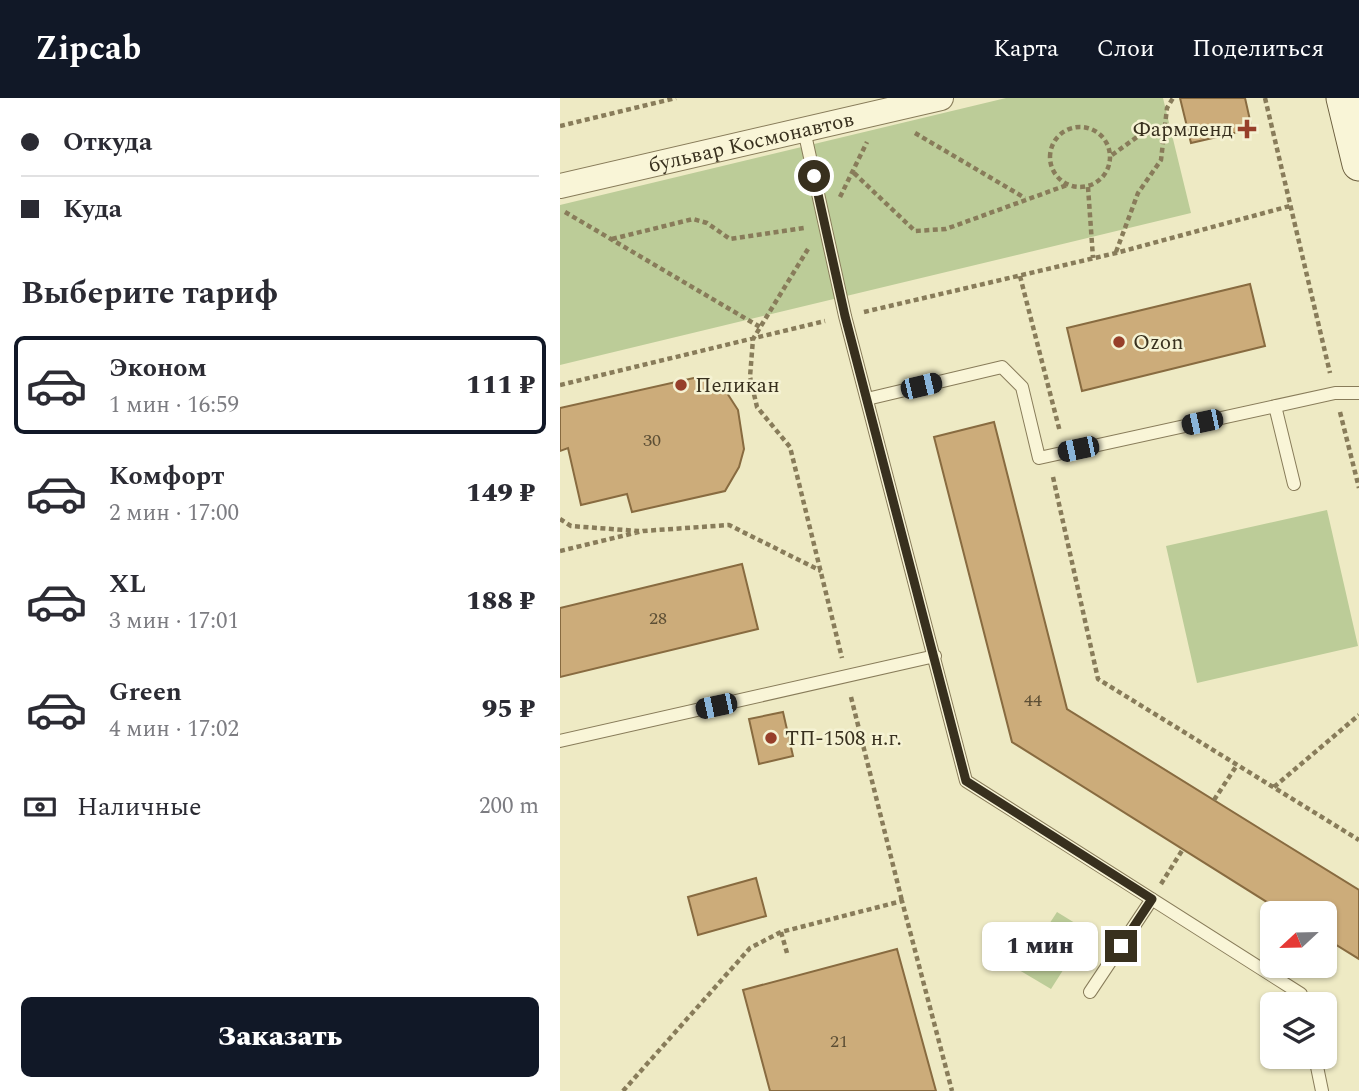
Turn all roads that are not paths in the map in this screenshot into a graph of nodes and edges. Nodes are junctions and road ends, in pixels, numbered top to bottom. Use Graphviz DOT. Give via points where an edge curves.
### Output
graph roads {
  1 [pos="941,98"];
  2 [pos="1343,98"];
  3 [pos="804,130"];
  4 [pos="1359,164"];
  5 [pos="560,186"];
  6 [pos="1359,393"];
  7 [pos="867,399"];
  8 [pos="1275,406"];
  9 [pos="1294,484"];
  10 [pos="935,656"];
  11 [pos="560,741"];
  12 [pos="1152,899"];
  13 [pos="1090,992"];
  14 [pos="1298,992"];
  15 [pos="1317,1069"];
  16 [pos="1322,1091"];
  1 -- 3 [label="street, бульвар Космонавтов"];
  2 -- 4 [label="main road"];
  3 -- 5 [label="street, бульвар Космонавтов"];
  3 -- 7 [label="lane"];
  6 -- 8 [label="lane" via="1335,393"];
  7 -- 8 [label="lane" via="1002,367 1022,387 1039,458"];
  7 -- 10 [label="lane"];
  8 -- 9 [label="lane"];
  10 -- 11 [label="lane"];
  10 -- 12 [label="lane" via="966,781"];
  12 -- 13 [label="lane"];
  12 -- 14 [label="lane"];
  15 -- 16 [label="lane"];
}
